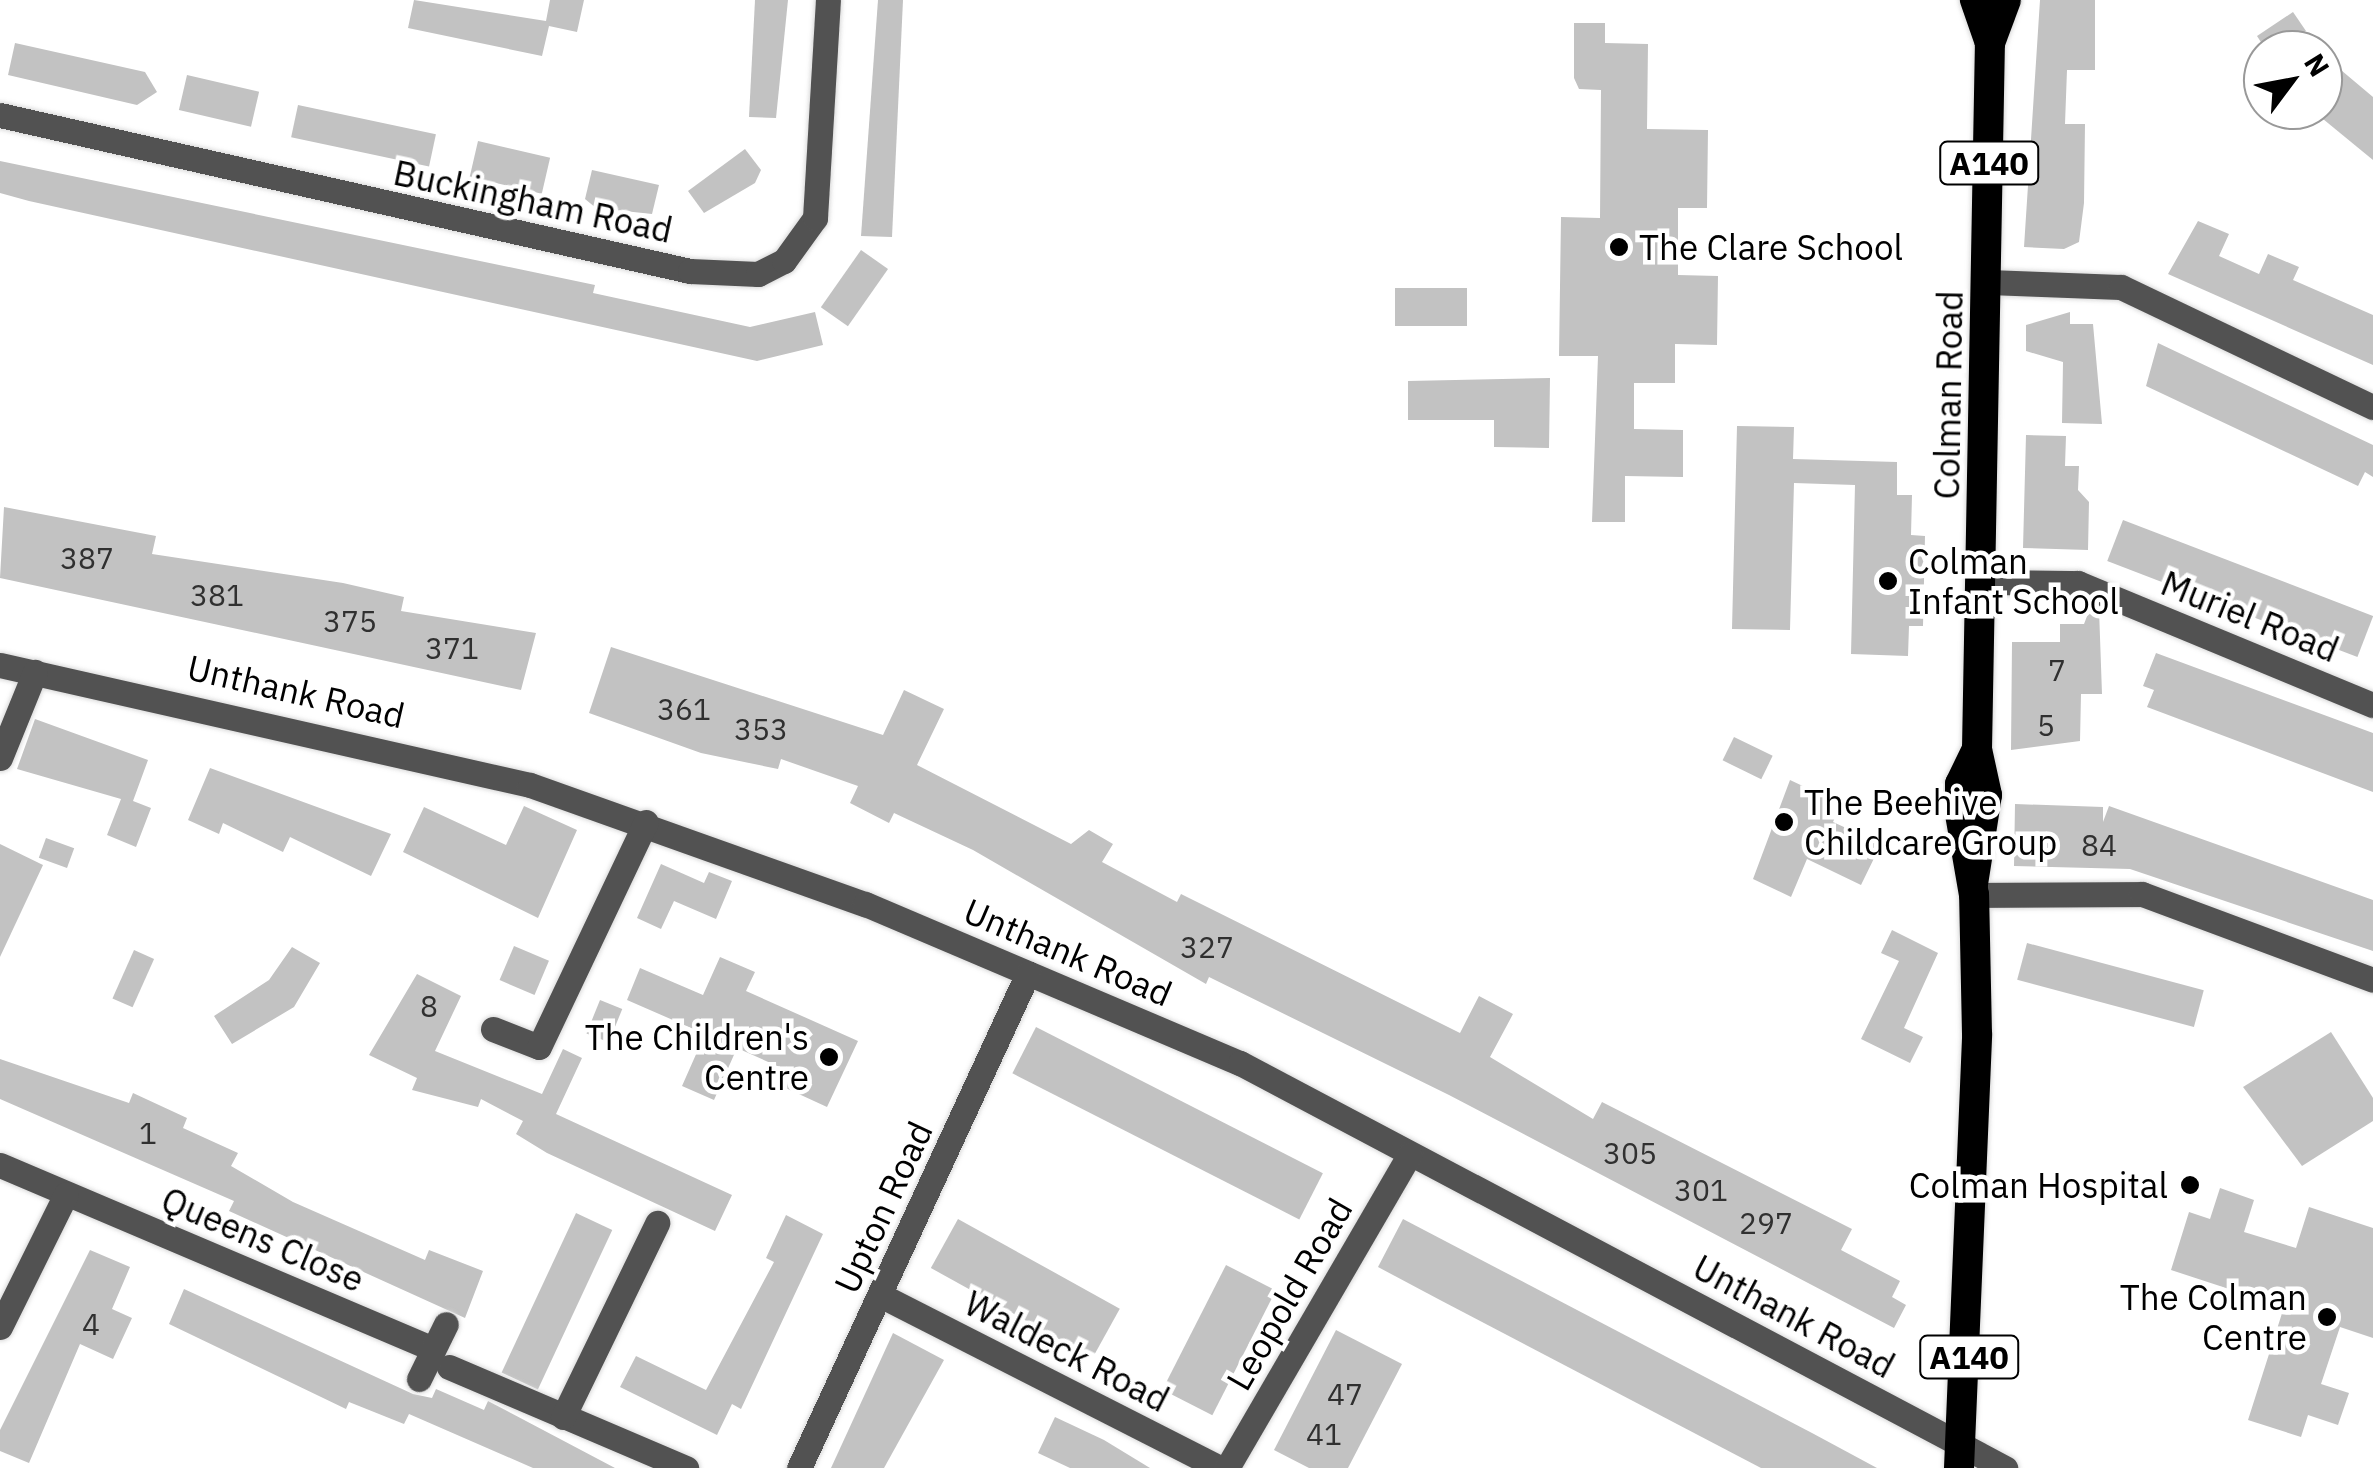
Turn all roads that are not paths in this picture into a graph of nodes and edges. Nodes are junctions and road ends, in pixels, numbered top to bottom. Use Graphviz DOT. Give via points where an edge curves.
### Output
graph roads {
  1 [pos="828,0"];
  2 [pos="1975,0"];
  3 [pos="2006,0"];
  4 [pos="1990,44"];
  5 [pos="0,115"];
  6 [pos="1988,282"];
  7 [pos="2373,407"];
  8 [pos="1982,582"];
  9 [pos="0,666"];
  10 [pos="36,672"];
  11 [pos="2373,705"];
  12 [pos="0,758"];
  13 [pos="646,822"];
  14 [pos="1973,890"];
  15 [pos="1028,973"];
  16 [pos="2373,980"];
  17 [pos="494,1029"];
  18 [pos="1410,1154"];
  19 [pos="0,1165"];
  20 [pos="66,1194"];
  21 [pos="657,1223"];
  22 [pos="882,1296"];
  23 [pos="446,1324"];
  24 [pos="0,1327"];
  25 [pos="441,1358"];
  26 [pos="419,1379"];
  27 [pos="563,1417"];
  28 [pos="1960,1458"];
  29 [pos="686,1468"];
  30 [pos="799,1468"];
  31 [pos="1224,1468"];
  32 [pos="2006,1468"];
  1 -- 5 [label="street, Buckingham Road" via="816,218 784,262 758,274 690,271"];
  2 -- 4 [label="highway, Colman Road / A140"];
  3 -- 4 [label="highway, Colman Road / A140"];
  4 -- 6 [label="highway, Colman Road / A140"];
  6 -- 7 [label="street" via="2121,287"];
  6 -- 8 [label="highway, Colman Road / A140"];
  8 -- 11 [label="street, Muriel Road" via="2078,584"];
  8 -- 14 [label="highway, Colman Road / A140" via="1978,749 1986,836"];
  9 -- 10 [label="street, Unthank Road"];
  10 -- 12 [label="street"];
  10 -- 13 [label="street, Unthank Road" via="412,753"];
  13 -- 15 [label="street, Unthank Road"];
  13 -- 17 [label="street" via="539,1047"];
  14 -- 16 [label="street" via="2142,894"];
  14 -- 28 [label="highway, Colman Road / A140"];
  15 -- 18 [label="street, Unthank Road" via="1240,1063"];
  15 -- 22 [label="street, Upton Road"];
  18 -- 28 [label="street, Unthank Road"];
  18 -- 31 [label="street, Leopold Road"];
  19 -- 20 [label="street, Queens Close"];
  20 -- 24 [label="street"];
  20 -- 25 [label="street, Queens Close"];
  21 -- 27 [label="street"];
  22 -- 30 [label="street, Upton Road"];
  22 -- 31 [label="street, Waldeck Road"];
  23 -- 25 [label="street"];
  25 -- 26 [label="street"];
  25 -- 27 [label="street, Queens Close"];
  27 -- 29 [label="street, Queens Close"];
  28 -- 32 [label="street, Unthank Road"];
}
